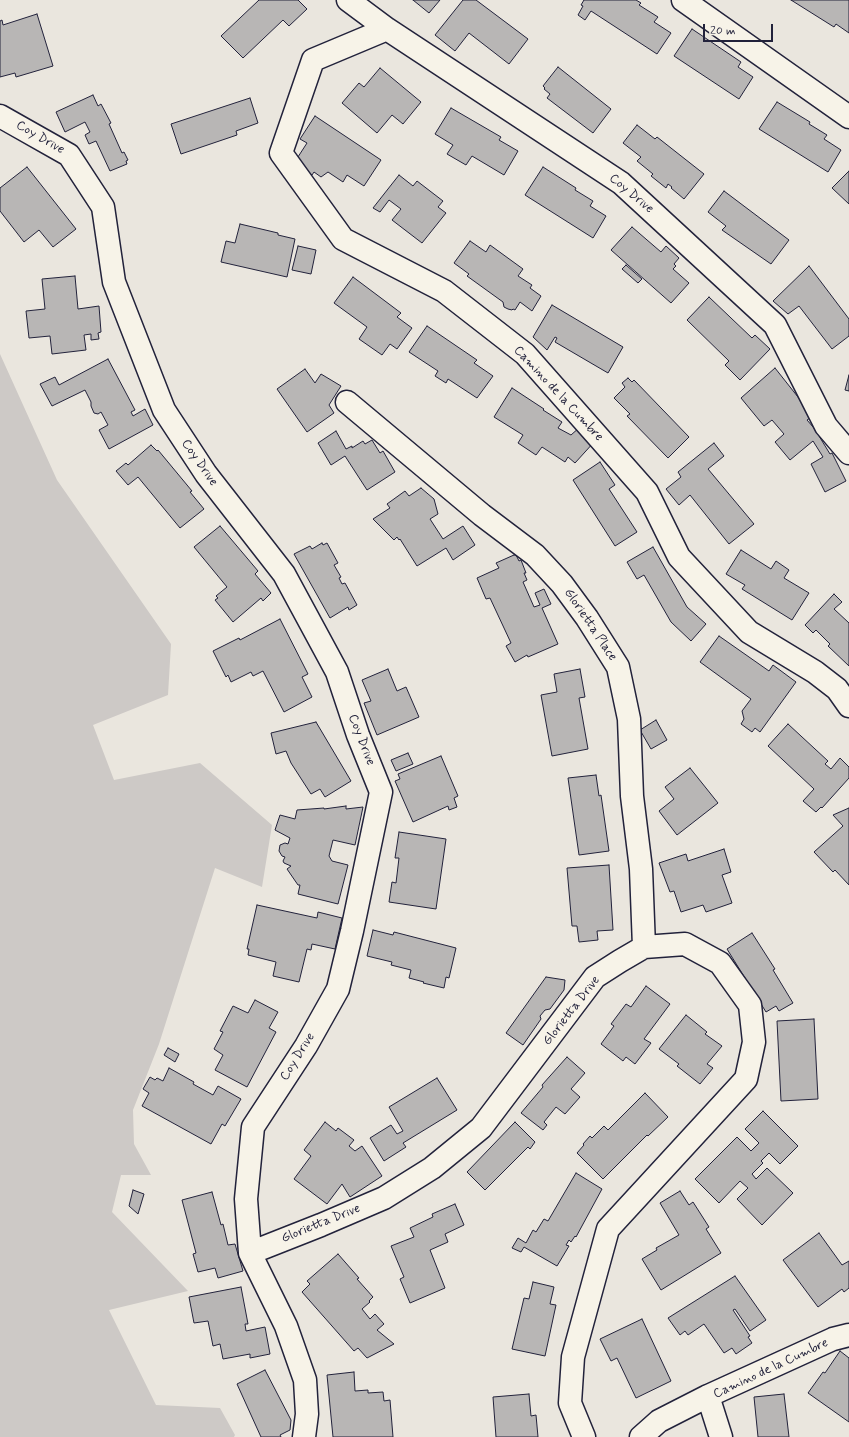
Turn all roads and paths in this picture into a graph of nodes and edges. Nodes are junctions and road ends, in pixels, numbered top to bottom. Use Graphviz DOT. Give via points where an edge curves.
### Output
graph roads {
  1 [pos="348,0"];
  2 [pos="683,0"];
  3 [pos="387,29"];
  4 [pos="0,116"];
  5 [pos="849,117"];
  6 [pos="347,402"];
  7 [pos="849,452"];
  8 [pos="849,706"];
  9 [pos="644,947"];
  10 [pos="250,1253"];
  11 [pos="849,1335"];
  12 [pos="708,1396"];
  13 [pos="304,1437"];
  14 [pos="584,1437"];
  15 [pos="641,1437"];
  16 [pos="722,1437"];
  1 -- 3 [label="street, Coy Drive"];
  2 -- 5 [label="street"];
  3 -- 7 [label="street, Coy Drive" via="621,183 775,325 826,426"];
  3 -- 8 [label="street, Camino de la Cumbre" via="313,60 281,154 343,239 444,291 525,354 647,492 679,557 749,632 815,672 837,689"];
  4 -- 10 [label="street, Coy Drive" via="69,155 103,207 114,282 164,410 206,474 284,574 337,672 381,792 338,989 306,1046 252,1127 246,1199"];
  6 -- 9 [label="street, Glorietta Place" via="482,515 535,555 562,584 618,667 629,719 632,796 641,869"];
  9 -- 10 [label="street, Glorietta Drive" via="595,977 481,1128 432,1168 384,1198"];
  9 -- 14 [label="street, Glorietta Drive" via="685,944 720,963 750,1005 754,1042 746,1079 608,1229 573,1357 570,1403"];
  10 -- 13 [label="street, Coy Drive" via="286,1326 305,1380 307,1414"];
  11 -- 12 [label="street, Camino de la Cumbre" via="833,1339"];
  12 -- 15 [label="street" via="659,1420"];
  12 -- 16 [label="street, Camino de la Cumbre"];
}
